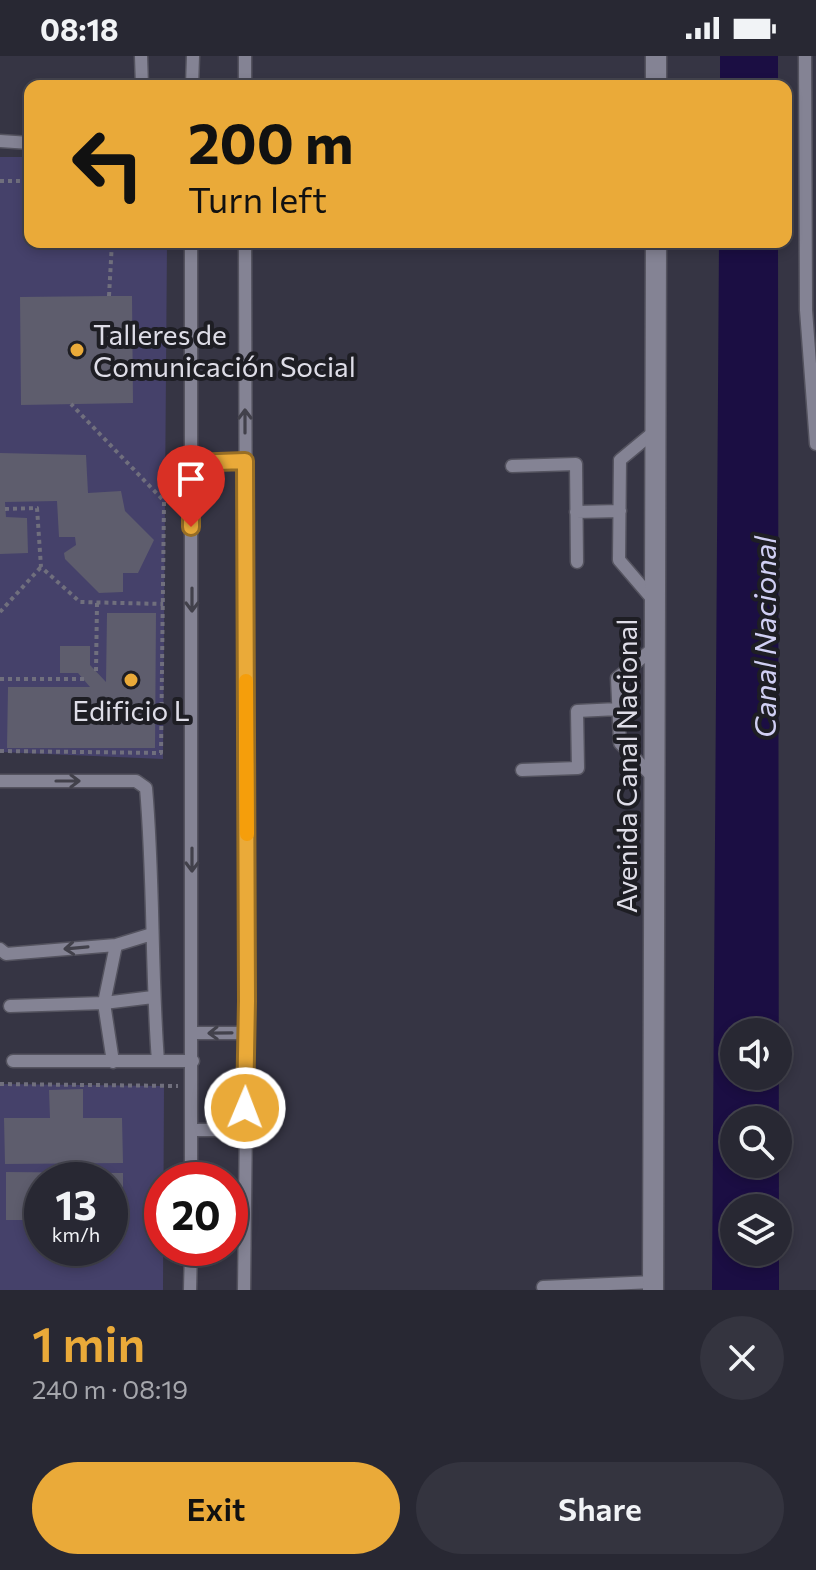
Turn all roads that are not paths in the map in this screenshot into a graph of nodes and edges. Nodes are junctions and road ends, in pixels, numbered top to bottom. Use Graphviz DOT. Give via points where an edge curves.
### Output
graph roads {
  1 [pos="141,56"];
  2 [pos="193,56"];
  3 [pos="245,56"];
  4 [pos="656,56"];
  5 [pos="805,56"];
  6 [pos="142,80"];
  7 [pos="192,80"];
  8 [pos="245,80"];
  9 [pos="656,80"];
  10 [pos="0,141"];
  11 [pos="24,143"];
  12 [pos="191,248"];
  13 [pos="245,248"];
  14 [pos="656,248"];
  15 [pos="655,431"];
  16 [pos="816,444"];
  17 [pos="245,461"];
  18 [pos="191,463"];
  19 [pos="512,466"];
  20 [pos="620,511"];
  21 [pos="576,512"];
  22 [pos="577,562"];
  23 [pos="655,602"];
  24 [pos="655,647"];
  25 [pos="618,709"];
  26 [pos="522,770"];
  27 [pos="654,778"];
  28 [pos="0,781"];
  29 [pos="152,934"];
  30 [pos="116,945"];
  31 [pos="0,949"];
  32 [pos="153,997"];
  33 [pos="104,1003"];
  34 [pos="10,1006"];
  35 [pos="193,1033"];
  36 [pos="247,1033"];
  37 [pos="13,1061"];
  38 [pos="158,1061"];
  39 [pos="193,1061"];
  40 [pos="113,1062"];
  41 [pos="192,1130"];
  42 [pos="246,1130"];
  43 [pos="191,1162"];
  44 [pos="191,1266"];
  45 [pos="653,1286"];
  46 [pos="543,1287"];
  47 [pos="190,1290"];
  48 [pos="244,1290"];
  1 -- 6 [label="lane"];
  2 -- 7 [label="lane"];
  3 -- 8 [label="lane"];
  4 -- 9 [label="main road"];
  5 -- 16 [label="lane" via="806,310"];
  10 -- 11 [label="lane"];
  12 -- 18 [label="lane"];
  17 -- 13 [label="lane, one-way"];
  14 -- 15 [label="main road, Avenida Canal Nacional"];
  15 -- 20 [label="lane" via="620,460"];
  15 -- 23 [label="main road, Avenida Canal Nacional"];
  17 -- 18 [label="lane"];
  17 -- 36 [label="lane"];
  18 -- 35 [label="lane, one-way"];
  19 -- 21 [label="lane" via="576,464"];
  20 -- 21 [label="lane"];
  20 -- 23 [label="lane" via="619,560"];
  21 -- 22 [label="lane"];
  23 -- 24 [label="main road, Avenida Canal Nacional"];
  24 -- 25 [label="lane" via="617,678"];
  24 -- 27 [label="main road, Avenida Canal Nacional"];
  25 -- 26 [label="lane" via="577,711 578,768"];
  25 -- 27 [label="lane" via="620,743"];
  27 -- 45 [label="main road, Avenida Canal Nacional"];
  28 -- 29 [label="lane, one-way" via="136,781 146,788"];
  29 -- 30 [label="lane"];
  29 -- 32 [label="lane"];
  30 -- 31 [label="lane, one-way" via="6,954"];
  30 -- 33 [label="lane"];
  32 -- 33 [label="lane"];
  32 -- 38 [label="lane"];
  33 -- 34 [label="lane"];
  33 -- 40 [label="lane"];
  36 -- 35 [label="lane, one-way"];
  35 -- 39 [label="lane"];
  36 -- 42 [label="lane"];
  37 -- 40 [label="lane"];
  38 -- 39 [label="lane"];
  38 -- 40 [label="lane"];
  39 -- 41 [label="lane"];
  41 -- 42 [label="lane"];
  41 -- 43 [label="lane"];
  42 -- 48 [label="lane"];
  44 -- 47 [label="lane"];
  45 -- 46 [label="lane"];
}
